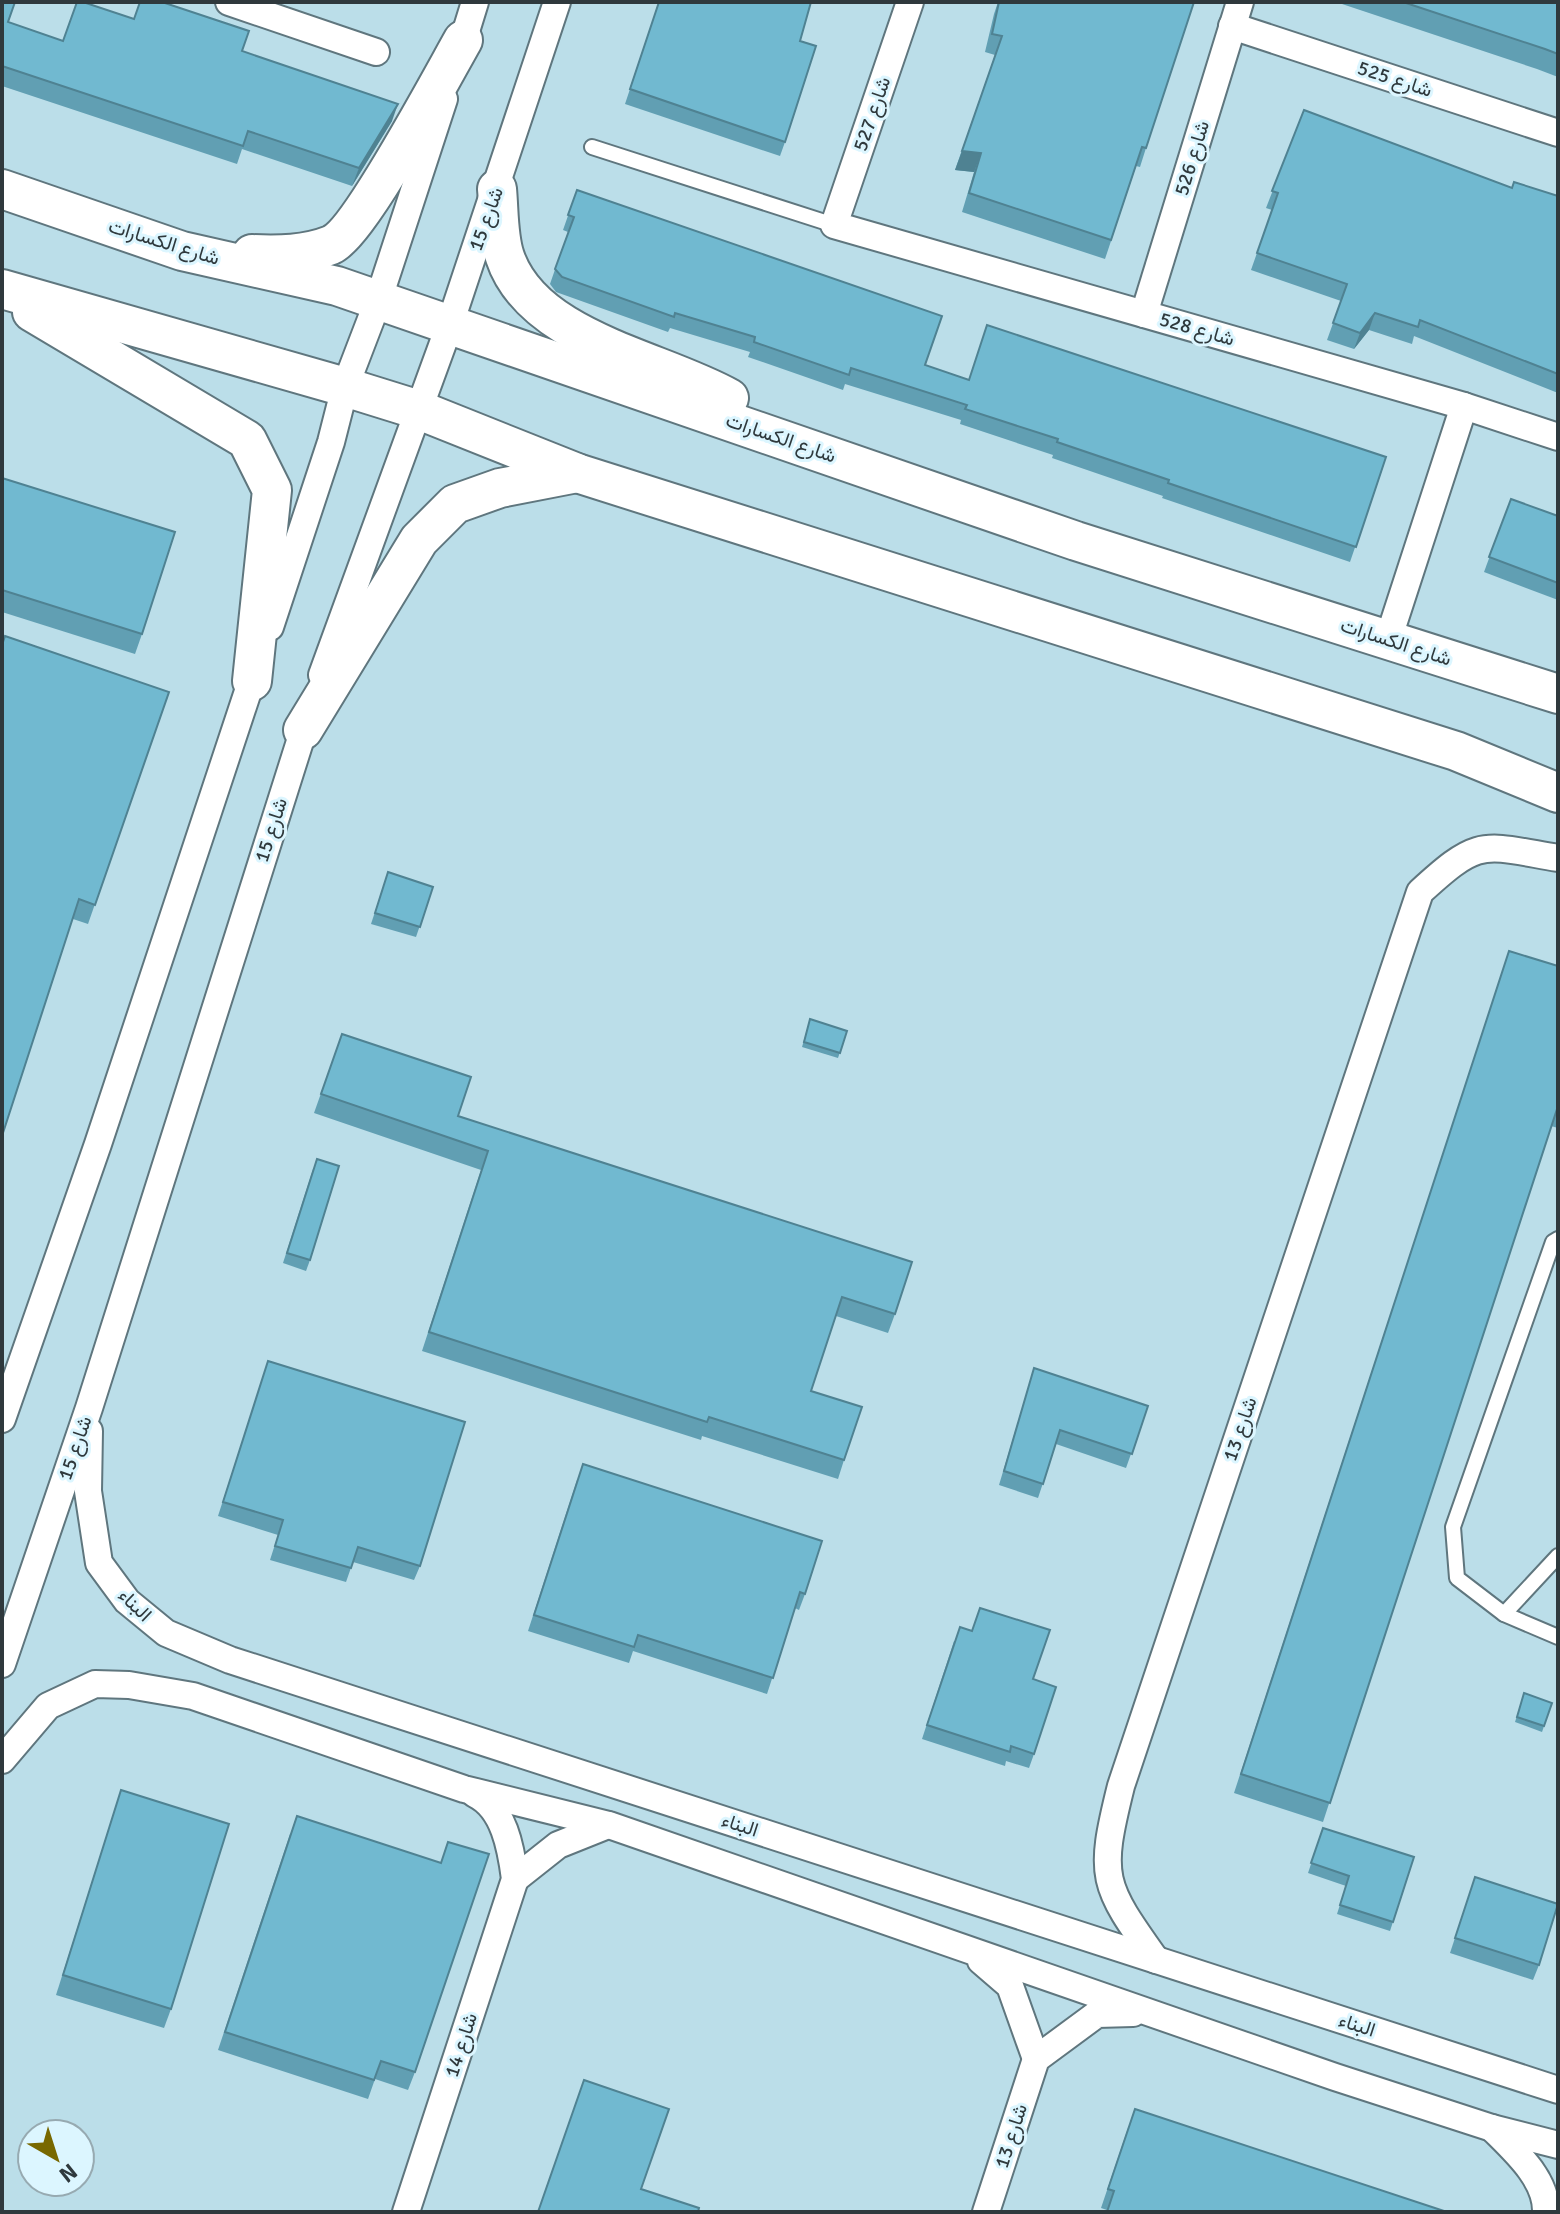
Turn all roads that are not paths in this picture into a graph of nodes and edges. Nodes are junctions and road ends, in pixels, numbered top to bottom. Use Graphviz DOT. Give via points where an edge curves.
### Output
graph roads {
  1 [pos="475,2"];
  2 [pos="557,2"];
  3 [pos="910,2"];
  4 [pos="233,3"];
  5 [pos="1236,14"];
  6 [pos="463,40"];
  7 [pos="376,52"];
  8 [pos="1558,133"];
  9 [pos="592,147"];
  10 [pos="2,189"];
  11 [pos="497,189"];
  12 [pos="834,225"];
  13 [pos="182,251"];
  14 [pos="2,292"];
  15 [pos="378,301"];
  16 [pos="1144,314"];
  17 [pos="450,324"];
  18 [pos="345,387"];
  19 [pos="1464,406"];
  20 [pos="419,410"];
  21 [pos="1558,437"];
  22 [pos="833,456"];
  23 [pos="577,473"];
  24 [pos="1388,640"];
  25 [pos="252,681"];
  26 [pos="1558,694"];
  27 [pos="303,730"];
  28 [pos="1558,793"];
  29 [pos="1558,858"];
  30 [pos="1558,1239"];
  31 [pos="8,1399"];
  32 [pos="89,1408"];
  33 [pos="2,1419"];
  34 [pos="1558,1556"];
  35 [pos="1504,1614"];
  36 [pos="1558,1637"];
  37 [pos="2,1664"];
  38 [pos="2,1760"];
  39 [pos="464,1789"];
  40 [pos="609,1825"];
  41 [pos="515,1879"];
  42 [pos="972,1953"];
  43 [pos="1156,1960"];
  44 [pos="1156,2014"];
  45 [pos="1036,2059"];
  46 [pos="1558,2070"];
  47 [pos="1508,2075"];
  48 [pos="1558,2090"];
  49 [pos="1492,2128"];
  50 [pos="1558,2145"];
  51 [pos="406,2212"];
  52 [pos="986,2212"];
  53 [pos="1546,2212"];
  1 -- 6 [label="street"];
  2 -- 11 [label="street, شارع 15"];
  3 -- 12 [label="street, شارع 527"];
  4 -- 7 [label="street"];
  5 -- 8 [label="street, شارع 525"];
  5 -- 16 [label="street, شارع 526"];
  6 -- 13 [label="street" via="362,212 333,244 285,256"];
  6 -- 15 [label="street"];
  9 -- 12 [label="lane"];
  10 -- 13 [label="street, شارع الكسارات"];
  11 -- 17 [label="street, شارع 15"];
  11 -- 22 [label="street" via="505,257 531,298 571,331 710,387"];
  12 -- 16 [label="street, شارع 528"];
  13 -- 15 [label="street, شارع الكسارات" via="337,286"];
  14 -- 18 [label="street"];
  14 -- 25 [label="street" via="247,440 272,490"];
  15 -- 17 [label="street, شارع الكسارات"];
  15 -- 18 [label="street"];
  16 -- 19 [label="street, شارع 528"];
  17 -- 20 [label="street, شارع 15"];
  17 -- 22 [label="street, شارع الكسارات"];
  18 -- 20 [label="street"];
  18 -- 25 [label="street"];
  19 -- 21 [label="street, شارع 528"];
  19 -- 24 [label="street"];
  20 -- 23 [label="street"];
  20 -- 27 [label="street, شارع 15"];
  22 -- 24 [label="street, شارع الكسارات" via="1076,541"];
  23 -- 27 [label="street" via="500,488 455,504 419,540"];
  23 -- 28 [label="street" via="1456,751"];
  24 -- 26 [label="street, شارع الكسارات"];
  25 -- 31 [label="street"];
  27 -- 32 [label="street, شارع 15"];
  29 -- 43 [label="street, شارع 13" via="1488,846 1459,856 1420,892 1121,1786 1106,1845 1116,1904"];
  30 -- 35 [label="lane" via="1453,1527 1457,1578"];
  31 -- 33 [label="street"];
  32 -- 37 [label="street, شارع 15"];
  32 -- 43 [label="street, البناء" via="88,1491 99,1563 127,1601 166,1633 230,1660"];
  34 -- 35 [label="lane"];
  35 -- 36 [label="lane"];
  38 -- 39 [label="street" via="48,1706 95,1684 129,1685 193,1696"];
  39 -- 40 [label="street"];
  39 -- 41 [label="street" via="488,1800 511,1851"];
  40 -- 41 [label="street" via="558,1845"];
  40 -- 42 [label="street"];
  41 -- 51 [label="street, شارع 14"];
  42 -- 44 [label="street"];
  42 -- 45 [label="street" via="1010,1986"];
  43 -- 47 [label="street, البناء"];
  44 -- 45 [label="street" via="1097,2014"];
  44 -- 49 [label="street"];
  45 -- 52 [label="street, شارع 13"];
  46 -- 47 [label="street"];
  47 -- 48 [label="street, البناء"];
  49 -- 50 [label="street"];
  49 -- 53 [label="street" via="1534,2175 1547,2200"];
}
